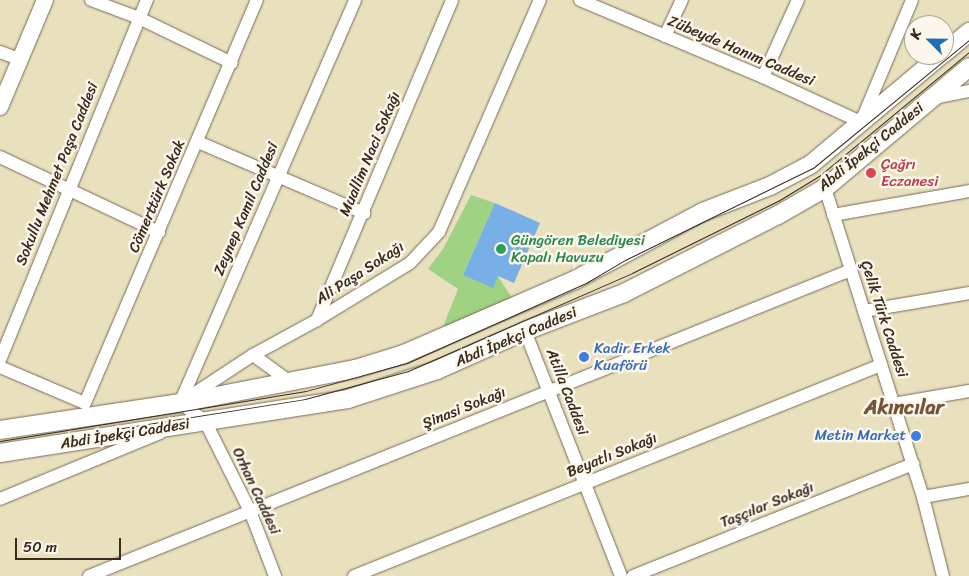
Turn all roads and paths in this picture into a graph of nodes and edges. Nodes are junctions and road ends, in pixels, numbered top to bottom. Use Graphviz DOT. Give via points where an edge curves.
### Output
graph roads {
  1 [pos="45,0"];
  2 [pos="91,0"];
  3 [pos="147,0"];
  4 [pos="258,0"];
  5 [pos="355,0"];
  6 [pos="452,0"];
  7 [pos="540,0"];
  8 [pos="682,0"];
  9 [pos="798,0"];
  10 [pos="912,0"];
  11 [pos="584,1"];
  12 [pos="139,18"];
  13 [pos="969,32"];
  14 [pos="665,36"];
  15 [pos="954,45"];
  16 [pos="0,52"];
  17 [pos="19,59"];
  18 [pos="232,63"];
  19 [pos="930,65"];
  20 [pos="969,67"];
  21 [pos="763,77"];
  22 [pos="969,91"];
  23 [pos="930,99"];
  24 [pos="0,107"];
  25 [pos="861,122"];
  26 [pos="198,142"];
  27 [pos="0,157"];
  28 [pos="278,176"];
  29 [pos="68,188"];
  30 [pos="825,188"];
  31 [pos="969,191"];
  32 [pos="364,213"];
  33 [pos="833,215"];
  34 [pos="159,232"];
  35 [pos="851,270"];
  36 [pos="969,293"];
  37 [pos="864,311"];
  38 [pos="317,320"];
  39 [pos="525,331"];
  40 [pos="253,354"];
  41 [pos="0,360"];
  42 [pos="881,365"];
  43 [pos="0,368"];
  44 [pos="290,382"];
  45 [pos="549,391"];
  46 [pos="969,391"];
  47 [pos="180,403"];
  48 [pos="894,404"];
  49 [pos="205,421"];
  50 [pos="174,427"];
  51 [pos="0,430"];
  52 [pos="0,453"];
  53 [pos="913,464"];
  54 [pos="585,484"];
  55 [pos="969,489"];
  56 [pos="923,497"];
  57 [pos="0,499"];
  58 [pos="250,511"];
  59 [pos="88,576"];
  60 [pos="275,576"];
  61 [pos="354,576"];
  62 [pos="621,576"];
  63 [pos="633,576"];
  64 [pos="943,576"];
  1 -- 17 [label="street"];
  2 -- 12 [label="street"];
  3 -- 12 [label="street, Sokullu Mehmet Paşa Caddesi"];
  4 -- 18 [label="street, Cömerttürk Sokak"];
  5 -- 28 [label="street, Zeynep Kamil Caddesi"];
  6 -- 32 [label="street, Muallim Naci Sokağı"];
  7 -- 38 [label="street, Ali Paşa Sokağı" via="439,232 410,263"];
  8 -- 14 [label="street"];
  9 -- 21 [label="street"];
  10 -- 25 [label="street"];
  11 -- 14 [label="street, Zübeyde Hanım Caddesi"];
  12 -- 18 [label="street"];
  12 -- 29 [label="street, Sokullu Mehmet Paşa Caddesi"];
  13 -- 15 [label="main road, Abdi İpekçi Caddesi"];
  14 -- 21 [label="street, Zübeyde Hanım Caddesi"];
  16 -- 17 [label="street"];
  17 -- 24 [label="street"];
  18 -- 26 [label="street, Cömerttürk Sokak"];
  19 -- 25 [label="main road, Abdi İpekçi Caddesi"];
  20 -- 23 [label="main road, Abdi İpekçi Caddesi"];
  21 -- 25 [label="street, Zübeyde Hanım Caddesi"];
  22 -- 23 [label="street"];
  23 -- 30 [label="main road, Abdi İpekçi Caddesi"];
  25 -- 44 [label="main road, Abdi İpekçi Caddesi" via="810,165 770,186 703,212 575,280 404,354 355,369"];
  26 -- 28 [label="street"];
  26 -- 34 [label="street, Cömerttürk Sokak"];
  27 -- 29 [label="street"];
  28 -- 32 [label="street"];
  28 -- 47 [label="street, Zeynep Kamil Caddesi"];
  29 -- 34 [label="street"];
  29 -- 41 [label="street, Sokullu Mehmet Paşa Caddesi"];
  30 -- 33 [label="street, Çelik Türk Caddesi"];
  30 -- 39 [label="main road, Abdi İpekçi Caddesi" via="624,293"];
  31 -- 33 [label="street"];
  32 -- 38 [label="street, Muallim Naci Sokağı"];
  33 -- 35 [label="street, Çelik Türk Caddesi"];
  34 -- 43 [label="street, Cömerttürk Sokak" via="85,404"];
  35 -- 37 [label="street, Çelik Türk Caddesi"];
  35 -- 45 [label="street, Şinasi Sokağı"];
  36 -- 37 [label="street"];
  37 -- 42 [label="street, Çelik Türk Caddesi"];
  38 -- 40 [label="street, Ali Paşa Sokağı"];
  39 -- 45 [label="street, Atilla Caddesi"];
  39 -- 49 [label="main road, Abdi İpekçi Caddesi" via="437,370 348,399"];
  40 -- 44 [label="street"];
  40 -- 47 [label="street, Ali Paşa Sokağı"];
  42 -- 48 [label="street, Çelik Türk Caddesi"];
  42 -- 54 [label="street, Beyatlı Sokağı"];
  44 -- 47 [label="main road, Abdi İpekçi Caddesi"];
  45 -- 54 [label="street, Atilla Caddesi"];
  45 -- 58 [label="street, Şinasi Sokağı"];
  46 -- 48 [label="street"];
  47 -- 49 [label="street"];
  47 -- 51 [label="main road, Abdi İpekçi Caddesi"];
  48 -- 53 [label="street, Çelik Türk Caddesi"];
  49 -- 50 [label="main road, Abdi İpekçi Caddesi"];
  49 -- 58 [label="street, Orhan Caddesi"];
  50 -- 52 [label="main road, Abdi İpekçi Caddesi"];
  50 -- 57 [label="street"];
  53 -- 56 [label="street, Çelik Türk Caddesi"];
  53 -- 63 [label="street, Taşçılar Sokağı"];
  54 -- 61 [label="street, Beyatlı Sokağı"];
  54 -- 62 [label="street, Atilla Caddesi"];
  55 -- 56 [label="street"];
  56 -- 64 [label="street, Çelik Türk Caddesi"];
  58 -- 59 [label="street, Şinasi Sokağı"];
  58 -- 60 [label="street, Orhan Caddesi"];
}
